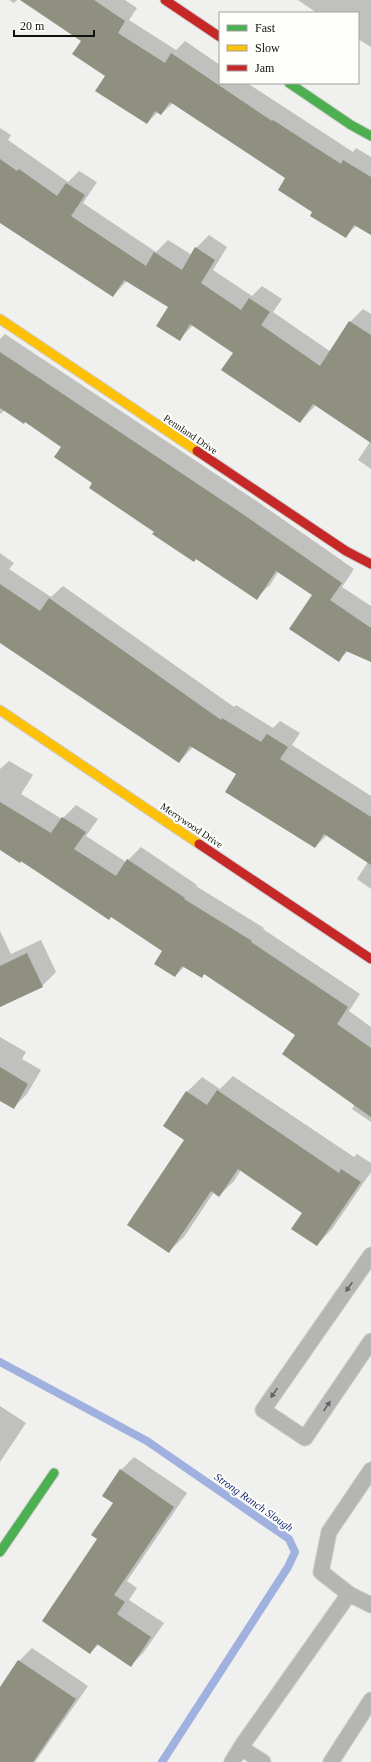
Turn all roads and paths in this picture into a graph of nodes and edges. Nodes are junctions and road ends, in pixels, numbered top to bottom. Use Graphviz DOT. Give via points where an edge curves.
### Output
graph roads {
  1 [pos="165,0"];
  2 [pos="219,36"];
  3 [pos="291,84"];
  4 [pos="371,136"];
  5 [pos="0,319"];
  6 [pos="371,564"];
  7 [pos="0,710"];
  8 [pos="371,958"];
  9 [pos="371,1255"];
  10 [pos="371,1342"];
  11 [pos="371,1470"];
  12 [pos="54,1473"];
  13 [pos="0,1552"];
  14 [pos="349,1594"];
  15 [pos="371,1605"];
  16 [pos="371,1700"];
  17 [pos="241,1748"];
  18 [pos="232,1762"];
  19 [pos="263,1762"];
  20 [pos="331,1762"];
  1 -- 2 [label="street"];
  3 -- 4 [label="street"];
  5 -- 6 [label="street, Pennland Drive" via="346,551"];
  7 -- 8 [label="street, Merrywood Drive"];
  9 -- 10 [label="lane, one-way" via="263,1410 305,1438"];
  11 -- 14 [label="lane" via="329,1532 322,1572"];
  12 -- 13 [label="street"];
  14 -- 15 [label="lane"];
  14 -- 17 [label="lane"];
  16 -- 20 [label="lane"];
  17 -- 18 [label="lane"];
  17 -- 19 [label="lane"];
}
